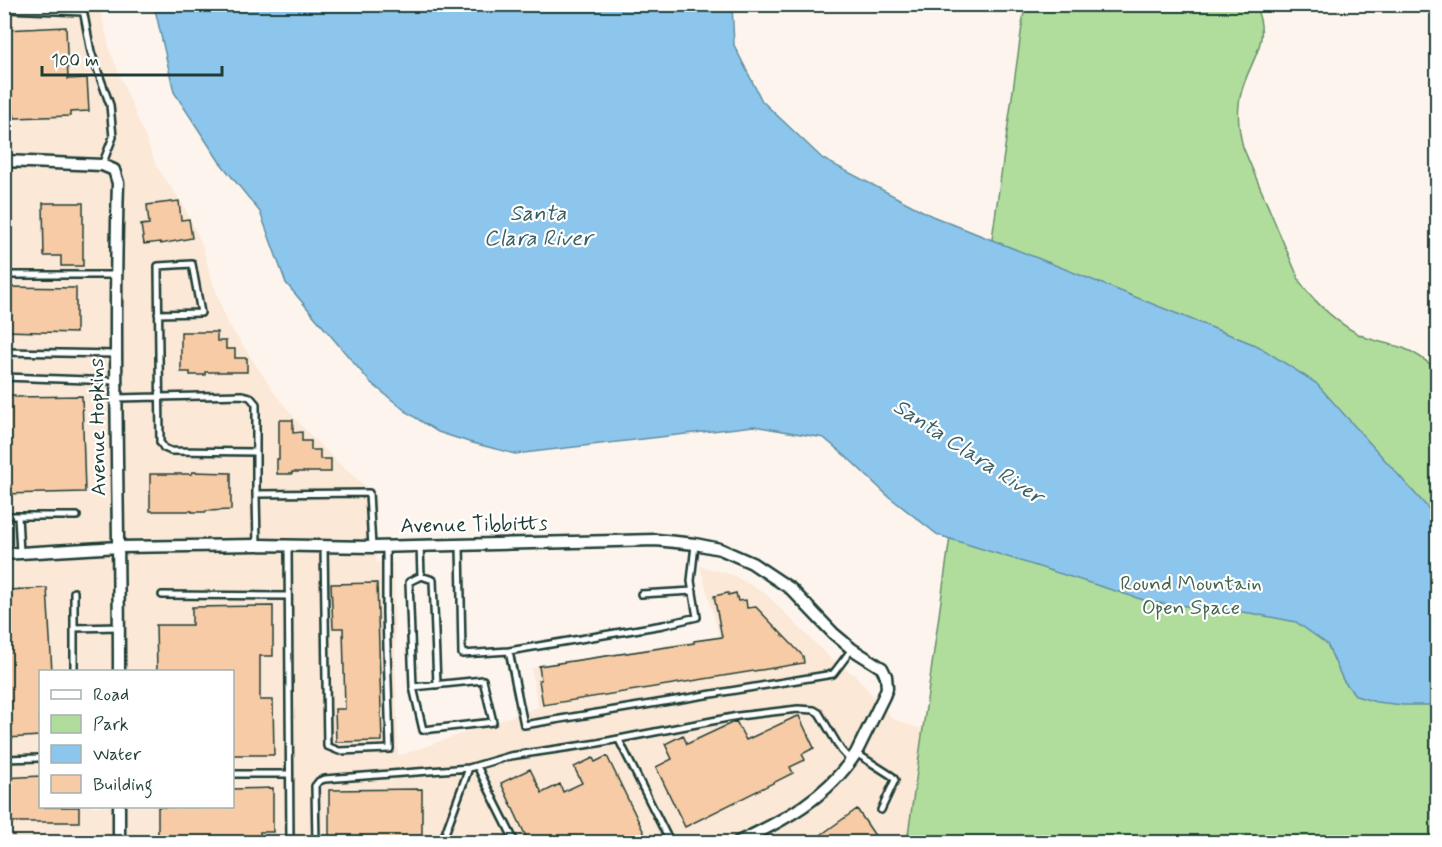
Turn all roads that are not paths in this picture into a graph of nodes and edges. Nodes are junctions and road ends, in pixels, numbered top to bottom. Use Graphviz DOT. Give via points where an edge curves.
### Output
graph roads {
  1 [pos="82,4"];
  2 [pos="4,9"];
  3 [pos="83,12"];
  4 [pos="4,161"];
  5 [pos="102,165"];
  6 [pos="4,275"];
  7 [pos="115,275"];
  8 [pos="158,314"];
  9 [pos="4,352"];
  10 [pos="116,354"];
  11 [pos="4,377"];
  12 [pos="116,381"];
  13 [pos="159,397"];
  14 [pos="117,399"];
  15 [pos="256,452"];
  16 [pos="256,494"];
  17 [pos="4,516"];
  18 [pos="18,516"];
  19 [pos="77,516"];
  20 [pos="695,544"];
  21 [pos="257,545"];
  22 [pos="460,545"];
  23 [pos="288,546"];
  24 [pos="324,546"];
  25 [pos="420,546"];
  26 [pos="119,547"];
  27 [pos="372,547"];
  28 [pos="386,547"];
  29 [pos="20,553"];
  30 [pos="4,554"];
  31 [pos="421,576"];
  32 [pos="693,591"];
  33 [pos="74,592"];
  34 [pos="641,594"];
  35 [pos="162,595"];
  36 [pos="288,596"];
  37 [pos="119,627"];
  38 [pos="74,628"];
  39 [pos="852,649"];
  40 [pos="509,651"];
  41 [pos="74,670"];
  42 [pos="119,670"];
  43 [pos="437,685"];
  44 [pos="413,687"];
  45 [pos="619,740"];
  46 [pos="854,757"];
  47 [pos="39,758"];
  48 [pos="4,759"];
  49 [pos="477,766"];
  50 [pos="469,768"];
  51 [pos="234,774"];
  52 [pos="289,774"];
  53 [pos="119,808"];
  54 [pos="881,810"];
  55 [pos="742,842"];
  56 [pos="119,843"];
  57 [pos="290,843"];
  58 [pos="316,843"];
  59 [pos="442,843"];
  60 [pos="515,843"];
  61 [pos="670,843"];
  1 -- 3 [label="lane"];
  2 -- 3 [label="lane"];
  3 -- 5 [label="lane" via="91,52 110,105 113,137"];
  4 -- 5 [label="street"];
  5 -- 7 [label="street, Avenue Hopkins" via="114,170 118,183"];
  6 -- 7 [label="lane"];
  7 -- 10 [label="street, Avenue Hopkins"];
  8 -- 8 [label="lane" via="158,266 192,264 201,313"];
  8 -- 13 [label="lane"];
  9 -- 10 [label="lane"];
  10 -- 12 [label="street, Avenue Hopkins"];
  11 -- 12 [label="lane"];
  12 -- 14 [label="street, Avenue Hopkins"];
  13 -- 14 [label="lane"];
  13 -- 15 [label="lane" via="160,442 164,448"];
  13 -- 15 [label="lane" via="250,398 256,404"];
  14 -- 26 [label="street, Avenue Hopkins"];
  15 -- 16 [label="lane"];
  16 -- 21 [label="lane"];
  16 -- 27 [label="lane" via="369,493"];
  17 -- 18 [label="lane"];
  18 -- 19 [label="lane"];
  18 -- 29 [label="lane"];
  20 -- 22 [label="street, Avenue Tibbitts" via="656,540"];
  20 -- 32 [label="lane"];
  20 -- 39 [label="street, Avenue Tibbitts" via="720,549 752,563 791,589"];
  21 -- 23 [label="street, Avenue Tibbitts"];
  21 -- 26 [label="street, Avenue Tibbitts"];
  22 -- 25 [label="street, Avenue Tibbitts"];
  22 -- 40 [label="lane" via="462,654"];
  23 -- 24 [label="street, Avenue Tibbitts"];
  23 -- 36 [label="lane"];
  24 -- 27 [label="street, Avenue Tibbitts"];
  24 -- 28 [label="lane" via="327,746 339,751 390,750"];
  25 -- 28 [label="street, Avenue Tibbitts"];
  25 -- 31 [label="lane"];
  26 -- 29 [label="street, Avenue Tibbitts"];
  26 -- 37 [label="street, Avenue Hopkins"];
  27 -- 28 [label="street, Avenue Tibbitts"];
  29 -- 30 [label="street, Avenue Tibbitts"];
  31 -- 43 [label="lane" via="433,580"];
  31 -- 44 [label="lane" via="409,582"];
  32 -- 34 [label="lane"];
  32 -- 40 [label="lane" via="696,617"];
  33 -- 38 [label="lane"];
  35 -- 36 [label="lane"];
  36 -- 52 [label="lane"];
  37 -- 38 [label="lane"];
  37 -- 42 [label="street, Avenue Hopkins"];
  38 -- 41 [label="lane"];
  39 -- 40 [label="lane" via="834,675 524,725"];
  39 -- 46 [label="street, Avenue Tibbitts" via="882,668 887,688"];
  43 -- 44 [label="lane"];
  43 -- 44 [label="lane" via="483,680 493,722 423,730"];
  45 -- 46 [label="lane" via="738,716 814,710 841,750"];
  45 -- 49 [label="lane" via="510,756"];
  45 -- 61 [label="lane"];
  46 -- 54 [label="lane" via="892,776 894,780"];
  46 -- 55 [label="street" via="828,787 799,810"];
  47 -- 48 [label="lane"];
  49 -- 50 [label="lane"];
  49 -- 60 [label="lane"];
  50 -- 58 [label="lane" via="319,781 315,786"];
  50 -- 59 [label="lane"];
  51 -- 52 [label="lane"];
  52 -- 57 [label="lane"];
  53 -- 56 [label="street"];
}
